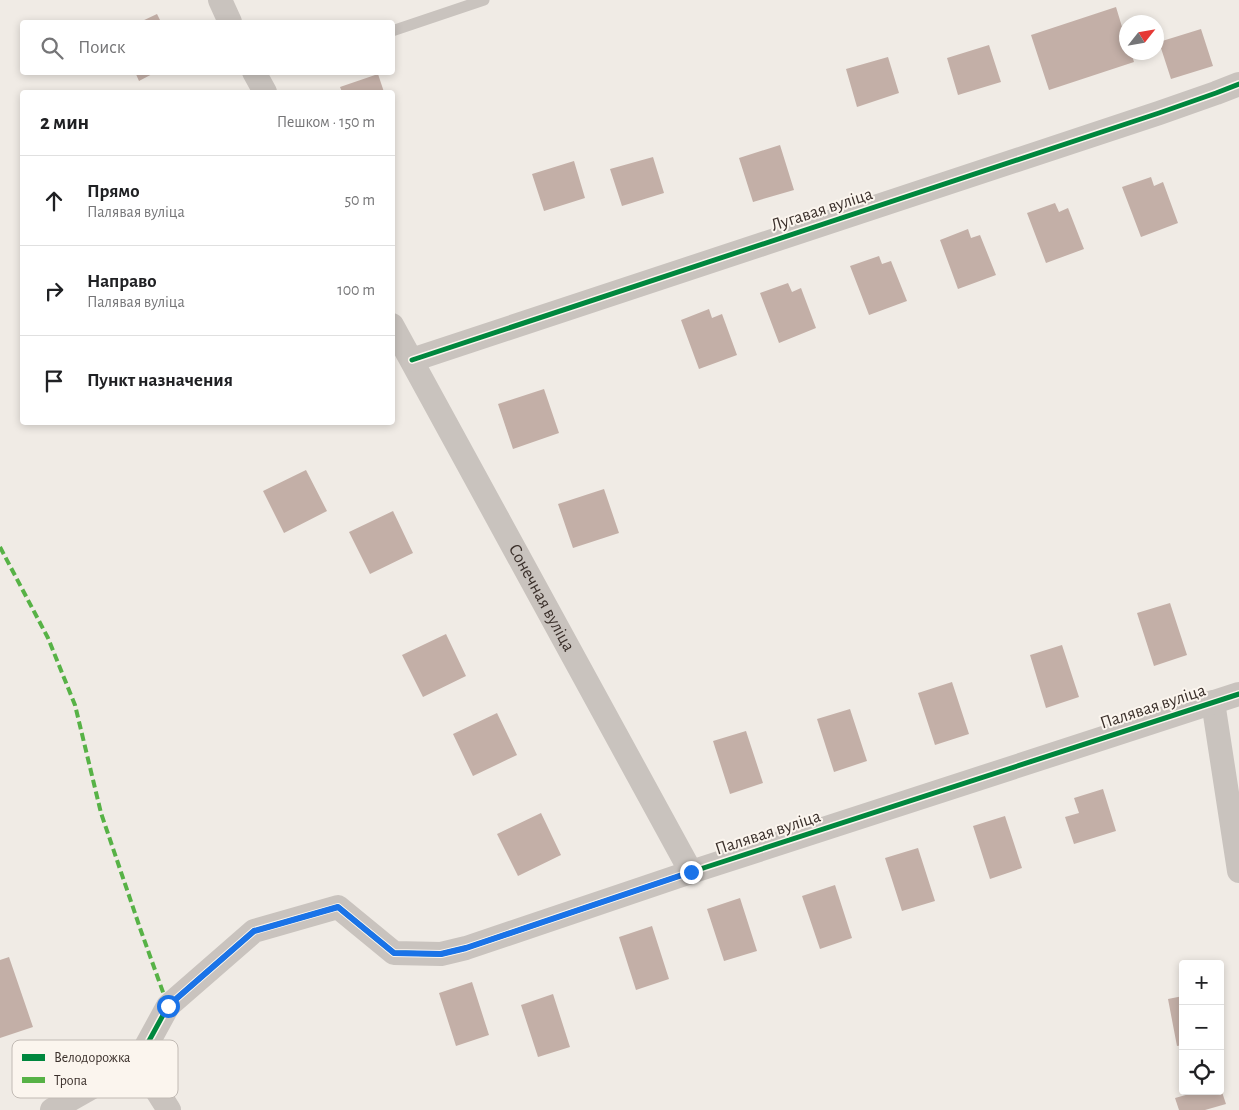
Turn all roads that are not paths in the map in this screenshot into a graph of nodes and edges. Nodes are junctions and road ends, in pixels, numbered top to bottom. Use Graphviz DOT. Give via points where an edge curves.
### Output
graph roads {
  1 [pos="220,0"];
  2 [pos="484,0"];
  3 [pos="229,20"];
  4 [pos="395,30"];
  5 [pos="1239,84"];
  6 [pos="395,330"];
  7 [pos="412,360"];
  8 [pos="1239,694"];
  9 [pos="1213,702"];
  10 [pos="1239,870"];
  11 [pos="691,872"];
  12 [pos="149,1040"];
  13 [pos="73,1098"];
  14 [pos="161,1098"];
  15 [pos="52,1110"];
  16 [pos="169,1110"];
  1 -- 3 [label="street"];
  2 -- 4 [label="lane"];
  5 -- 7 [label="street, Лугавая вуліца"];
  6 -- 7 [label="street, Сонечная вуліца"];
  7 -- 11 [label="street, Сонечная вуліца"];
  8 -- 9 [label="street, Палявая вуліца"];
  9 -- 10 [label="street"];
  9 -- 11 [label="street, Палявая вуліца"];
  11 -- 12 [label="street, Палявая вуліца" via="441,954 394,953 338,907 254,931 168,1006"];
  13 -- 15 [label="street"];
  14 -- 16 [label="street"];
}
